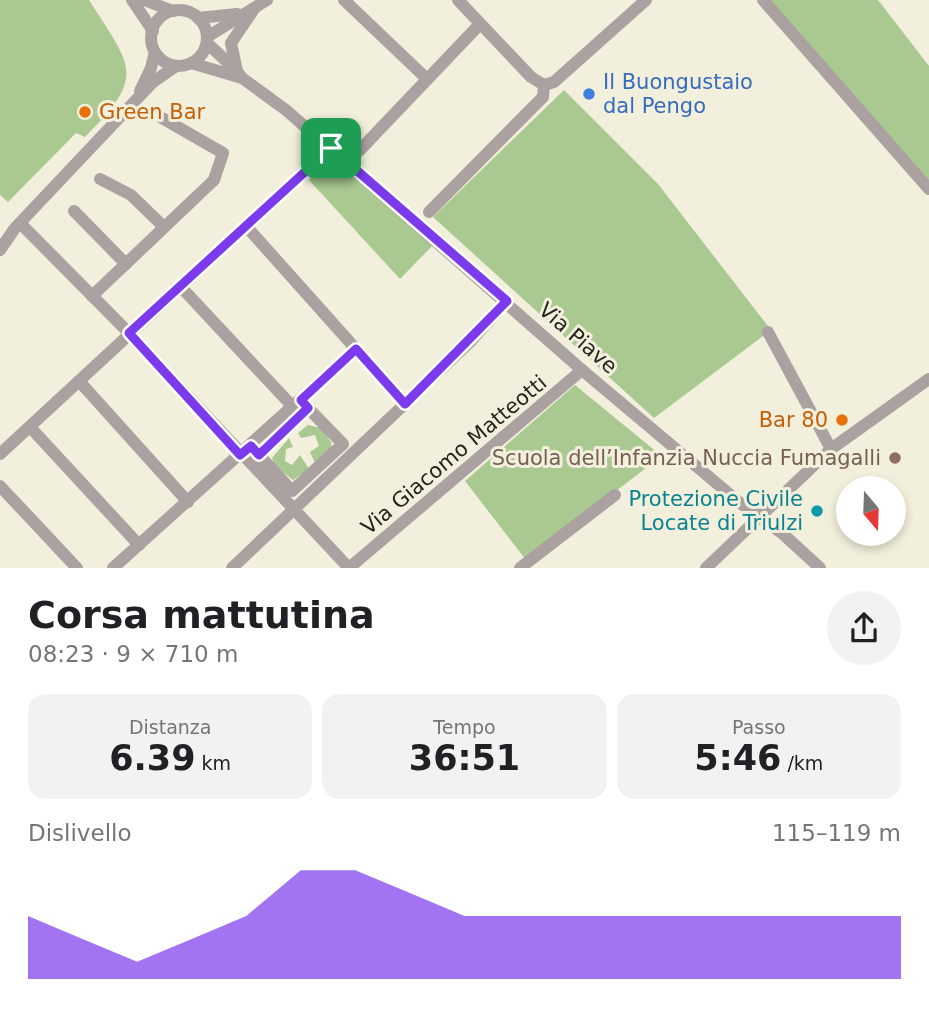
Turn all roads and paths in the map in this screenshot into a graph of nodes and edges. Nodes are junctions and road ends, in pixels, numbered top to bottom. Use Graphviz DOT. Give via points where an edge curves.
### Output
graph roads {
  1 [pos="132,0"];
  2 [pos="144,0"];
  3 [pos="267,0"];
  4 [pos="344,0"];
  5 [pos="458,0"];
  6 [pos="646,0"];
  7 [pos="764,0"];
  8 [pos="254,9"];
  9 [pos="173,11"];
  10 [pos="198,18"];
  11 [pos="480,24"];
  12 [pos="153,31"];
  13 [pos="207,40"];
  14 [pos="155,52"];
  15 [pos="191,63"];
  16 [pos="176,66"];
  17 [pos="239,75"];
  18 [pos="427,79"];
  19 [pos="544,85"];
  20 [pos="162,118"];
  21 [pos="116,126"];
  22 [pos="331,148"];
  23 [pos="359,150"];
  24 [pos="100,179"];
  25 [pos="929,190"];
  26 [pos="74,211"];
  27 [pos="429,212"];
  28 [pos="20,223"];
  29 [pos="246,226"];
  30 [pos="164,227"];
  31 [pos="0,250"];
  32 [pos="126,264"];
  33 [pos="181,287"];
  34 [pos="92,296"];
  35 [pos="507,301"];
  36 [pos="768,332"];
  37 [pos="129,333"];
  38 [pos="356,349"];
  39 [pos="582,370"];
  40 [pos="929,379"];
  41 [pos="79,381"];
  42 [pos="405,404"];
  43 [pos="301,405"];
  44 [pos="30,427"];
  45 [pos="831,449"];
  46 [pos="255,450"];
  47 [pos="0,454"];
  48 [pos="240,455"];
  49 [pos="0,486"];
  50 [pos="615,495"];
  51 [pos="188,502"];
  52 [pos="293,511"];
  53 [pos="761,518"];
  54 [pos="139,545"];
  55 [pos="77,568"];
  56 [pos="113,568"];
  57 [pos="232,568"];
  58 [pos="349,568"];
  59 [pos="520,568"];
  60 [pos="706,568"];
  61 [pos="820,568"];
  1 -- 12 [label="street"];
  2 -- 9 [label="street"];
  3 -- 8 [label="street"];
  4 -- 18 [label="street"];
  5 -- 11 [label="street"];
  6 -- 19 [label="street" via="554,82"];
  7 -- 25 [label="street"];
  8 -- 10 [label="street"];
  8 -- 13 [label="street"];
  8 -- 17 [label="street" via="231,43"];
  9 -- 10 [label="street"];
  9 -- 12 [label="street" via="160,19"];
  10 -- 13 [label="street"];
  11 -- 18 [label="street"];
  11 -- 19 [label="street"];
  12 -- 14 [label="street"];
  13 -- 15 [label="street" via="201,56"];
  13 -- 17 [label="street"];
  14 -- 16 [label="street"];
  14 -- 21 [label="street" via="144,83"];
  15 -- 16 [label="street, Via Piave"];
  15 -- 17 [label="street, Via Piave"];
  16 -- 21 [label="street" via="153,82"];
  17 -- 22 [label="street, Via Piave"];
  18 -- 23 [label="street"];
  19 -- 27 [label="street" via="543,97"];
  20 -- 30 [label="street" via="223,153 214,180"];
  21 -- 28 [label="street"];
  22 -- 29 [label="street"];
  22 -- 35 [label="street, Via Piave"];
  24 -- 30 [label="street" via="131,195"];
  26 -- 32 [label="street"];
  28 -- 31 [label="street"];
  28 -- 34 [label="street"];
  29 -- 33 [label="street"];
  29 -- 38 [label="street"];
  30 -- 32 [label="street"];
  32 -- 34 [label="street"];
  33 -- 37 [label="street"];
  33 -- 43 [label="street"];
  34 -- 37 [label="street"];
  35 -- 39 [label="street, Via Piave"];
  35 -- 42 [label="street"];
  36 -- 45 [label="street"];
  37 -- 41 [label="street"];
  37 -- 48 [label="street"];
  38 -- 42 [label="street"];
  38 -- 43 [label="street"];
  39 -- 53 [label="street, Via Piave"];
  39 -- 58 [label="street, Via Giacomo Matteotti"];
  40 -- 45 [label="street"];
  41 -- 44 [label="street"];
  41 -- 51 [label="street"];
  42 -- 52 [label="street"];
  43 -- 46 [label="street"];
  43 -- 46 [label="street" via="343,444 292,491"];
  44 -- 47 [label="street"];
  44 -- 54 [label="street"];
  45 -- 53 [label="street"];
  46 -- 48 [label="street"];
  48 -- 51 [label="street"];
  48 -- 52 [label="street"];
  49 -- 55 [label="street"];
  50 -- 59 [label="street"];
  51 -- 54 [label="street"];
  52 -- 57 [label="street"];
  52 -- 58 [label="street"];
  53 -- 60 [label="street"];
  53 -- 61 [label="street, Via Piave"];
  54 -- 56 [label="street"];
}
